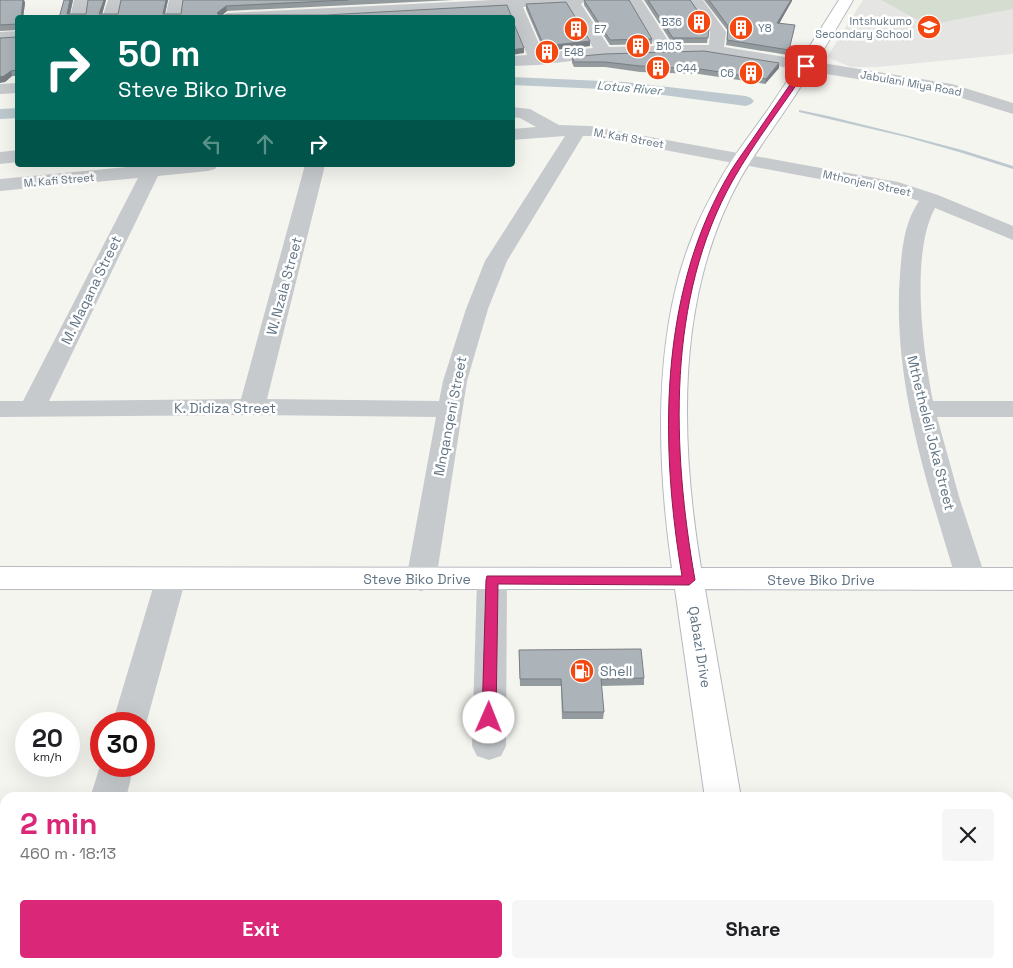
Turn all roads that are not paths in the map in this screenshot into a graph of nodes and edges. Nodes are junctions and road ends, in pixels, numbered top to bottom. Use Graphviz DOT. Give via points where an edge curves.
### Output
graph roads {
  1 [pos="81,0"];
  2 [pos="115,0"];
  3 [pos="176,0"];
  4 [pos="262,0"];
  5 [pos="571,0"];
  6 [pos="580,0"];
  7 [pos="635,0"];
  8 [pos="694,0"];
  9 [pos="846,0"];
  10 [pos="513,1"];
  11 [pos="449,8"];
  12 [pos="386,9"];
  13 [pos="323,10"];
  14 [pos="78,15"];
  15 [pos="111,15"];
  16 [pos="174,15"];
  17 [pos="262,15"];
  18 [pos="279,15"];
  19 [pos="15,36"];
  20 [pos="0,37"];
  21 [pos="665,49"];
  22 [pos="716,51"];
  23 [pos="604,52"];
  24 [pos="538,60"];
  25 [pos="515,61"];
  26 [pos="806,66"];
  27 [pos="1003,88"];
  28 [pos="963,92"];
  29 [pos="1013,109"];
  30 [pos="515,112"];
  31 [pos="567,130"];
  32 [pos="515,135"];
  33 [pos="15,156"];
  34 [pos="0,158"];
  35 [pos="744,158"];
  36 [pos="189,167"];
  37 [pos="314,167"];
  38 [pos="85,171"];
  39 [pos="151,171"];
  40 [pos="0,185"];
  41 [pos="932,199"];
  42 [pos="1013,234"];
  43 [pos="252,407"];
  44 [pos="0,409"];
  45 [pos="32,409"];
  46 [pos="449,409"];
  47 [pos="922,409"];
  48 [pos="1013,409"];
  49 [pos="0,578"];
  50 [pos="171,578"];
  51 [pos="971,579"];
  52 [pos="1013,579"];
  53 [pos="421,580"];
  54 [pos="492,580"];
  55 [pos="689,580"];
  56 [pos="132,712"];
  57 [pos="489,746"];
  58 [pos="114,777"];
  59 [pos="110,792"];
  60 [pos="722,792"];
  1 -- 14 [label="street"];
  2 -- 15 [label="street"];
  3 -- 16 [label="street"];
  4 -- 17 [label="street"];
  5 -- 6 [label="street"];
  5 -- 10 [label="street"];
  5 -- 23 [label="street"];
  7 -- 21 [label="street"];
  8 -- 22 [label="street" via="718,32"];
  9 -- 26 [label="street, Qabazi Drive"];
  10 -- 11 [label="street"];
  10 -- 24 [label="street"];
  11 -- 12 [label="street"];
  12 -- 13 [label="street"];
  13 -- 18 [label="street"];
  19 -- 20 [label="street"];
  21 -- 22 [label="street, Jabulani Miya Road"];
  21 -- 23 [label="street, Jabulani Miya Road"];
  22 -- 26 [label="street, Jabulani Miya Road"];
  23 -- 24 [label="street, Jabulani Miya Road"];
  24 -- 25 [label="street, Jabulani Miya Road"];
  26 -- 28 [label="street, Jabulani Miya Road"];
  26 -- 35 [label="street, Qabazi Drive"];
  27 -- 28 [label="street"];
  28 -- 29 [label="street, Jabulani Miya Road"];
  30 -- 31 [label="street"];
  31 -- 32 [label="street, M. Kafi Street"];
  31 -- 35 [label="street, M. Kafi Street"];
  31 -- 46 [label="street, Mnqanqeni Street" via="496,261 458,365"];
  33 -- 34 [label="street"];
  35 -- 41 [label="street, Mthonjeni Street" via="898,188"];
  35 -- 55 [label="street, Qabazi Drive" via="703,235 681,318 674,402 675,458"];
  36 -- 39 [label="street, M. Kafi Street"];
  37 -- 43 [label="street, W. Nzala Street"];
  38 -- 39 [label="street, M. Kafi Street"];
  38 -- 40 [label="street, M. Kafi Street"];
  39 -- 45 [label="street, M. Maqana Street"];
  41 -- 42 [label="street, Mthonjeni Street"];
  41 -- 47 [label="street, Mthetheleli Joka Street" via="922,211 909,288 911,348"];
  43 -- 45 [label="street, K. Didiza Street"];
  43 -- 46 [label="street, K. Didiza Street"];
  44 -- 45 [label="street, K. Didiza Street"];
  46 -- 53 [label="street, Mnqanqeni Street"];
  47 -- 48 [label="street"];
  47 -- 51 [label="street, Mthetheleli Joka Street"];
  49 -- 50 [label="street, Steve Biko Drive"];
  50 -- 53 [label="street, Steve Biko Drive"];
  50 -- 56 [label="street"];
  51 -- 52 [label="street, Steve Biko Drive"];
  51 -- 55 [label="street, Steve Biko Drive"];
  53 -- 54 [label="street, Steve Biko Drive"];
  54 -- 55 [label="street, Steve Biko Drive"];
  54 -- 57 [label="street"];
  55 -- 60 [label="street, Qabazi Drive"];
  58 -- 59 [label="street"];
}
